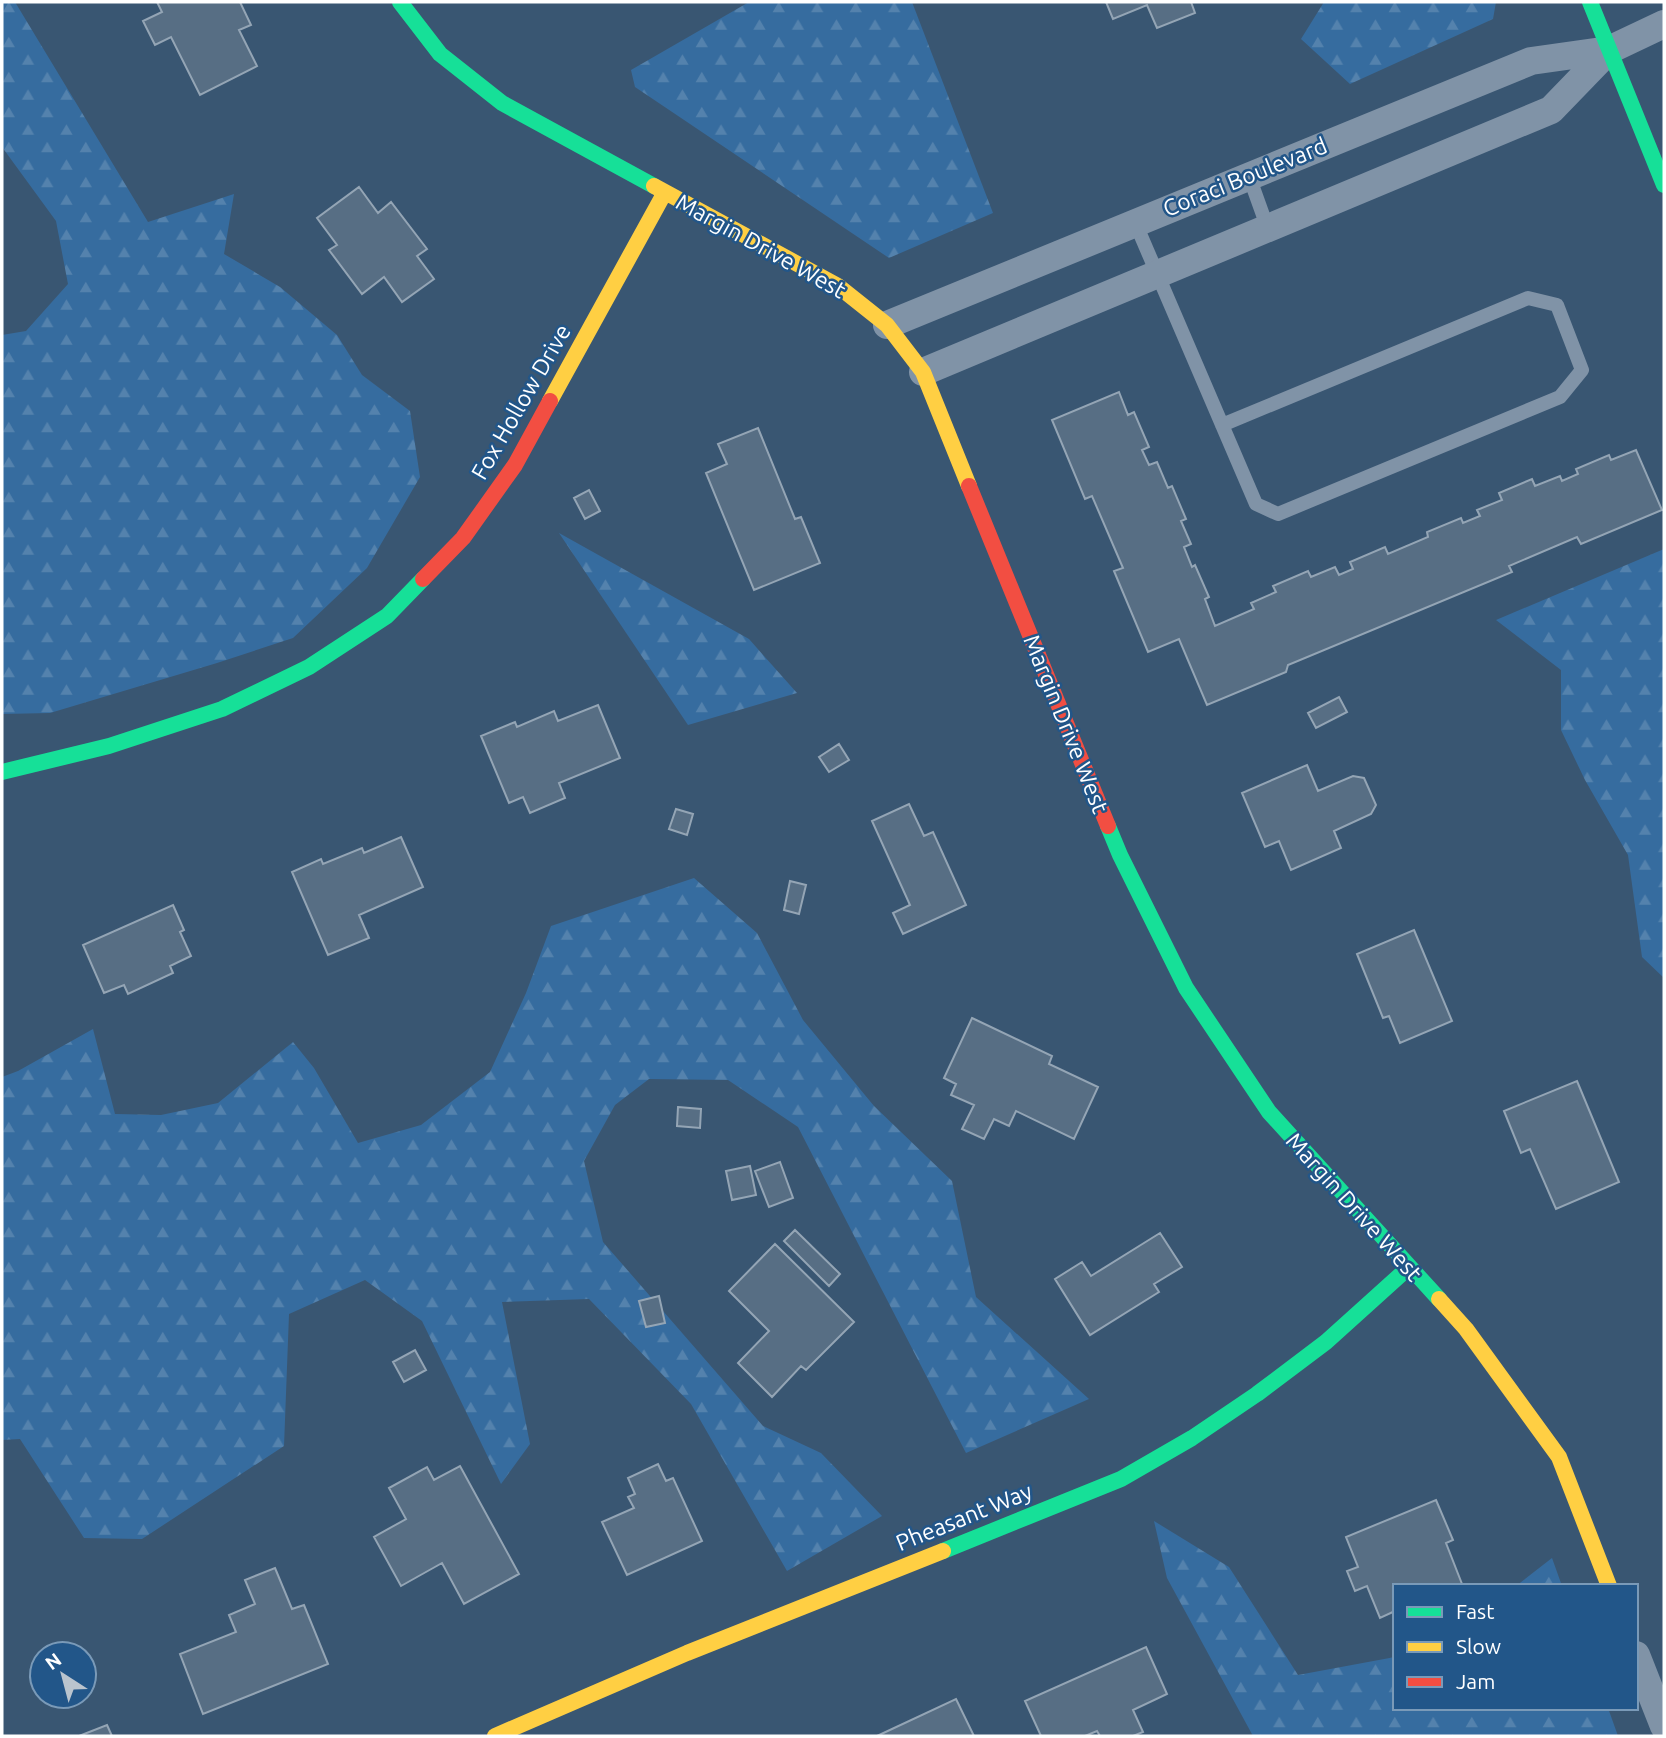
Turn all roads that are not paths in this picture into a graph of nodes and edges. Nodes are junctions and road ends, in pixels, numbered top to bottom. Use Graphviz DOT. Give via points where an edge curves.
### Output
graph roads {
  1 [pos="400,2"];
  2 [pos="1590,2"];
  3 [pos="1664,24"];
  4 [pos="1609,50"];
  5 [pos="1249,176"];
  6 [pos="1664,185"];
  7 [pos="665,192"];
  8 [pos="1135,222"];
  9 [pos="1268,229"];
  10 [pos="1157,275"];
  11 [pos="887,325"];
  12 [pos="923,372"];
  13 [pos="1222,425"];
  14 [pos="2,772"];
  15 [pos="1408,1268"];
  16 [pos="1608,1584"];
  17 [pos="1638,1660"];
  18 [pos="1664,1726"];
  19 [pos="495,1736"];
  1 -- 7 [label="main road, Margin Drive West" via="440,54 502,103"];
  2 -- 4 [label="main road"];
  3 -- 4 [label="street, Coraci Boulevard"];
  4 -- 5 [label="street, Coraci Boulevard" via="1531,61"];
  4 -- 6 [label="main road"];
  4 -- 9 [label="street, Coraci Boulevard" via="1551,110"];
  5 -- 8 [label="street, Coraci Boulevard"];
  5 -- 9 [label="lane"];
  7 -- 11 [label="main road, Margin Drive West" via="838,286"];
  7 -- 14 [label="main road, Fox Hollow Drive" via="515,465 463,538 387,616 309,667 222,709 109,746"];
  8 -- 10 [label="lane"];
  8 -- 11 [label="street, Coraci Boulevard"];
  9 -- 10 [label="street, Coraci Boulevard"];
  10 -- 12 [label="street, Coraci Boulevard"];
  10 -- 13 [label="lane"];
  11 -- 12 [label="main road, Margin Drive West"];
  12 -- 15 [label="main road, Margin Drive West" via="1120,855 1186,988 1269,1112"];
  13 -- 13 [label="lane" via="1256,504 1278,514 1560,397 1582,370 1557,305 1528,298"];
  15 -- 16 [label="main road, Margin Drive West" via="1466,1329 1559,1458"];
  15 -- 19 [label="main road, Pheasant Way" via="1326,1342 1257,1394 1121,1479 687,1653"];
  17 -- 18 [label="street"];
}
